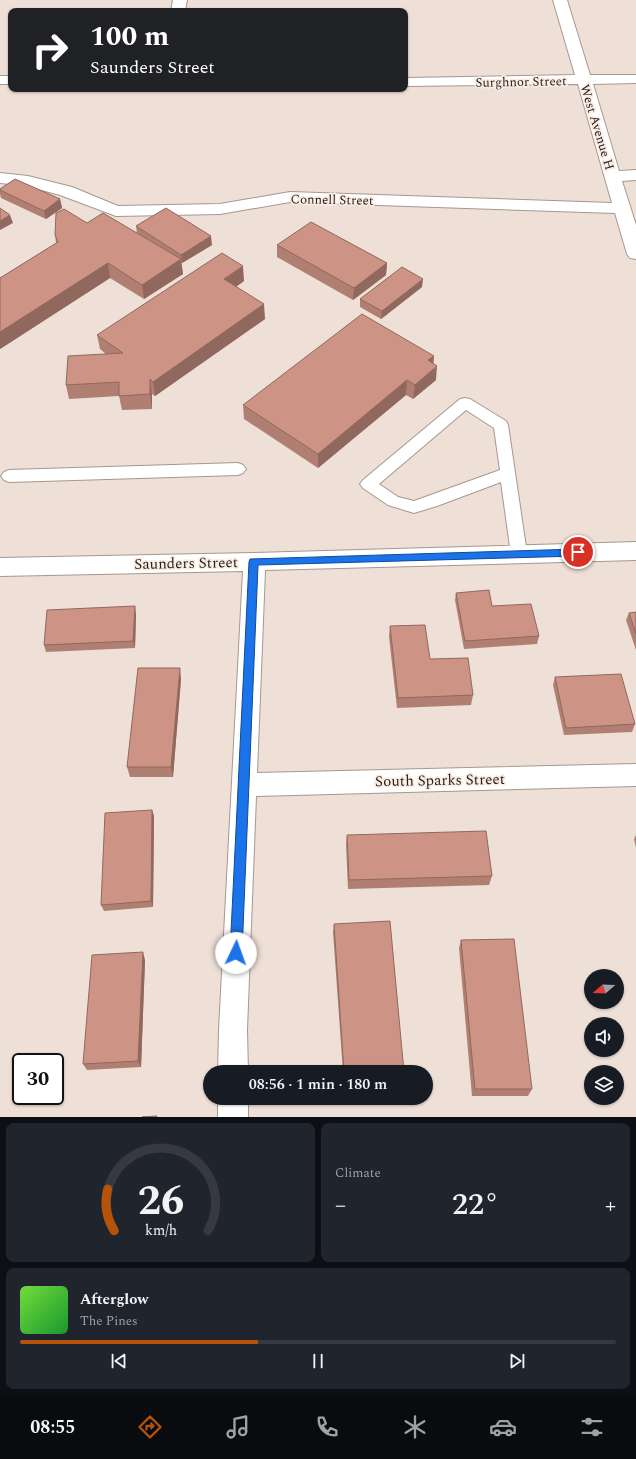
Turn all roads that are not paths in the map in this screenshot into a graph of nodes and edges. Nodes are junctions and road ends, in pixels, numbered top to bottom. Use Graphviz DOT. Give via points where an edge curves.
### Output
graph roads {
  1 [pos="560,0"];
  2 [pos="636,79"];
  3 [pos="584,80"];
  4 [pos="408,82"];
  5 [pos="636,175"];
  6 [pos="613,176"];
  7 [pos="0,178"];
  8 [pos="622,208"];
  9 [pos="636,254"];
  10 [pos="238,469"];
  11 [pos="508,473"];
  12 [pos="9,476"];
  13 [pos="636,551"];
  14 [pos="520,554"];
  15 [pos="254,562"];
  16 [pos="0,567"];
  17 [pos="636,775"];
  18 [pos="244,784"];
  19 [pos="233,1065"];
  20 [pos="233,1105"];
  21 [pos="233,1117"];
  1 -- 3 [label="street, West Avenue H"];
  2 -- 3 [label="street, Surghnor Street"];
  3 -- 4 [label="street, Surghnor Street"];
  3 -- 6 [label="street, West Avenue H"];
  5 -- 6 [label="street"];
  6 -- 8 [label="street, West Avenue H"];
  7 -- 8 [label="street, Connell Street" via="28,180 116,211 220,209 290,197"];
  8 -- 9 [label="street, West Avenue H"];
  10 -- 12 [label="lane"];
  11 -- 11 [label="lane" via="500,425 465,403 368,484 393,501 414,507"];
  11 -- 14 [label="lane"];
  13 -- 14 [label="street, Saunders Street"];
  14 -- 15 [label="street, Saunders Street"];
  15 -- 16 [label="street, Saunders Street"];
  15 -- 18 [label="street"];
  17 -- 18 [label="street, South Sparks Street"];
  18 -- 19 [label="street"];
  20 -- 21 [label="street"];
}
